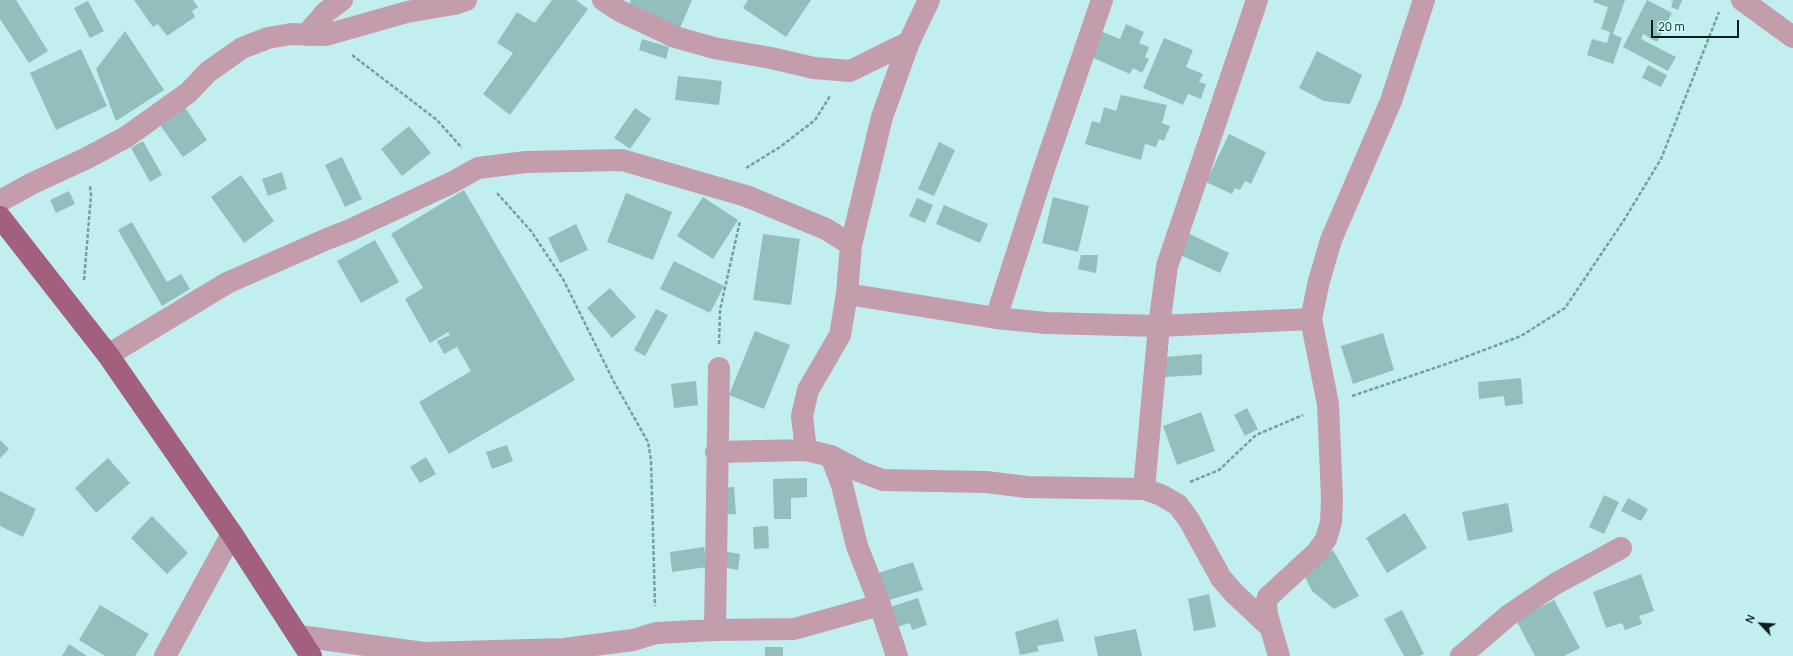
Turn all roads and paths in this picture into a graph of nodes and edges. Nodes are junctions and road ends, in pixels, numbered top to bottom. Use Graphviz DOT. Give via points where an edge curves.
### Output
graph roads {
  1 [pos="342,0"];
  2 [pos="466,0"];
  3 [pos="603,0"];
  4 [pos="929,0"];
  5 [pos="1102,0"];
  6 [pos="1257,0"];
  7 [pos="1424,0"];
  8 [pos="1742,0"];
  9 [pos="1720,7"];
  10 [pos="316,35"];
  11 [pos="1793,37"];
  12 [pos="909,42"];
  13 [pos="850,71"];
  14 [pos="87,158"];
  15 [pos="478,168"];
  16 [pos="710,186"];
  17 [pos="746,196"];
  18 [pos="0,201"];
  19 [pos="0,217"];
  20 [pos="851,245"];
  21 [pos="848,294"];
  22 [pos="76,314"];
  23 [pos="996,318"];
  24 [pos="1310,319"];
  25 [pos="1158,326"];
  26 [pos="108,355"];
  27 [pos="718,368"];
  28 [pos="1328,404"];
  29 [pos="806,450"];
  30 [pos="716,452"];
  31 [pos="831,456"];
  32 [pos="1152,492"];
  33 [pos="232,534"];
  34 [pos="1621,548"];
  35 [pos="880,605"];
  36 [pos="1270,627"];
  37 [pos="715,630"];
  38 [pos="656,633"];
  39 [pos="299,636"];
  40 [pos="165,656"];
  41 [pos="311,656"];
  42 [pos="897,656"];
  43 [pos="1279,656"];
  44 [pos="1461,656"];
  1 -- 10 [label="street" via="326,12"];
  2 -- 10 [label="street"];
  3 -- 13 [label="street" via="620,11 682,39 814,68"];
  4 -- 12 [label="street"];
  5 -- 23 [label="street"];
  6 -- 25 [label="street" via="1167,266"];
  7 -- 24 [label="street" via="1391,101 1331,240"];
  8 -- 11 [label="street"];
  9 -- 28 [label="path" via="1661,159 1565,308 1521,336"];
  10 -- 14 [label="street" via="291,34 268,38 242,48 208,72 188,93 153,119"];
  10 -- 15 [label="path" via="437,120"];
  12 -- 13 [label="street"];
  12 -- 20 [label="street" via="882,117"];
  13 -- 16 [label="path" via="833,90 815,120 780,148"];
  14 -- 18 [label="street"];
  14 -- 22 [label="path" via="91,195 85,272"];
  15 -- 16 [label="street" via="526,162 622,160"];
  15 -- 26 [label="street" via="350,230 227,283"];
  15 -- 38 [label="path" via="531,231 563,279 614,382 648,442 651,460"];
  16 -- 17 [label="street"];
  17 -- 20 [label="street" via="826,229"];
  17 -- 27 [label="path" via="720,310"];
  19 -- 22 [label="main road"];
  20 -- 21 [label="street"];
  21 -- 23 [label="street"];
  21 -- 29 [label="street" via="840,335 808,390 802,416"];
  22 -- 26 [label="main road"];
  23 -- 25 [label="street" via="1046,323"];
  24 -- 25 [label="street"];
  24 -- 28 [label="street"];
  25 -- 32 [label="street"];
  26 -- 33 [label="main road"];
  27 -- 30 [label="street"];
  28 -- 32 [label="path" via="1256,435 1219,470"];
  28 -- 36 [label="street" via="1331,522 1326,539 1317,552 1268,597 1267,615"];
  29 -- 30 [label="street"];
  29 -- 31 [label="street"];
  30 -- 37 [label="street" via="718,492"];
  31 -- 32 [label="street" via="883,480 986,482"];
  31 -- 35 [label="street" via="842,486 857,546"];
  32 -- 36 [label="street" via="1178,505 1221,578"];
  33 -- 39 [label="main road"];
  33 -- 40 [label="street"];
  34 -- 44 [label="street" via="1555,584 1509,615"];
  35 -- 37 [label="street" via="794,629"];
  35 -- 42 [label="street"];
  36 -- 43 [label="street"];
  37 -- 38 [label="street"];
  38 -- 39 [label="street" via="633,640 564,648 424,653"];
  39 -- 41 [label="main road"];
}
